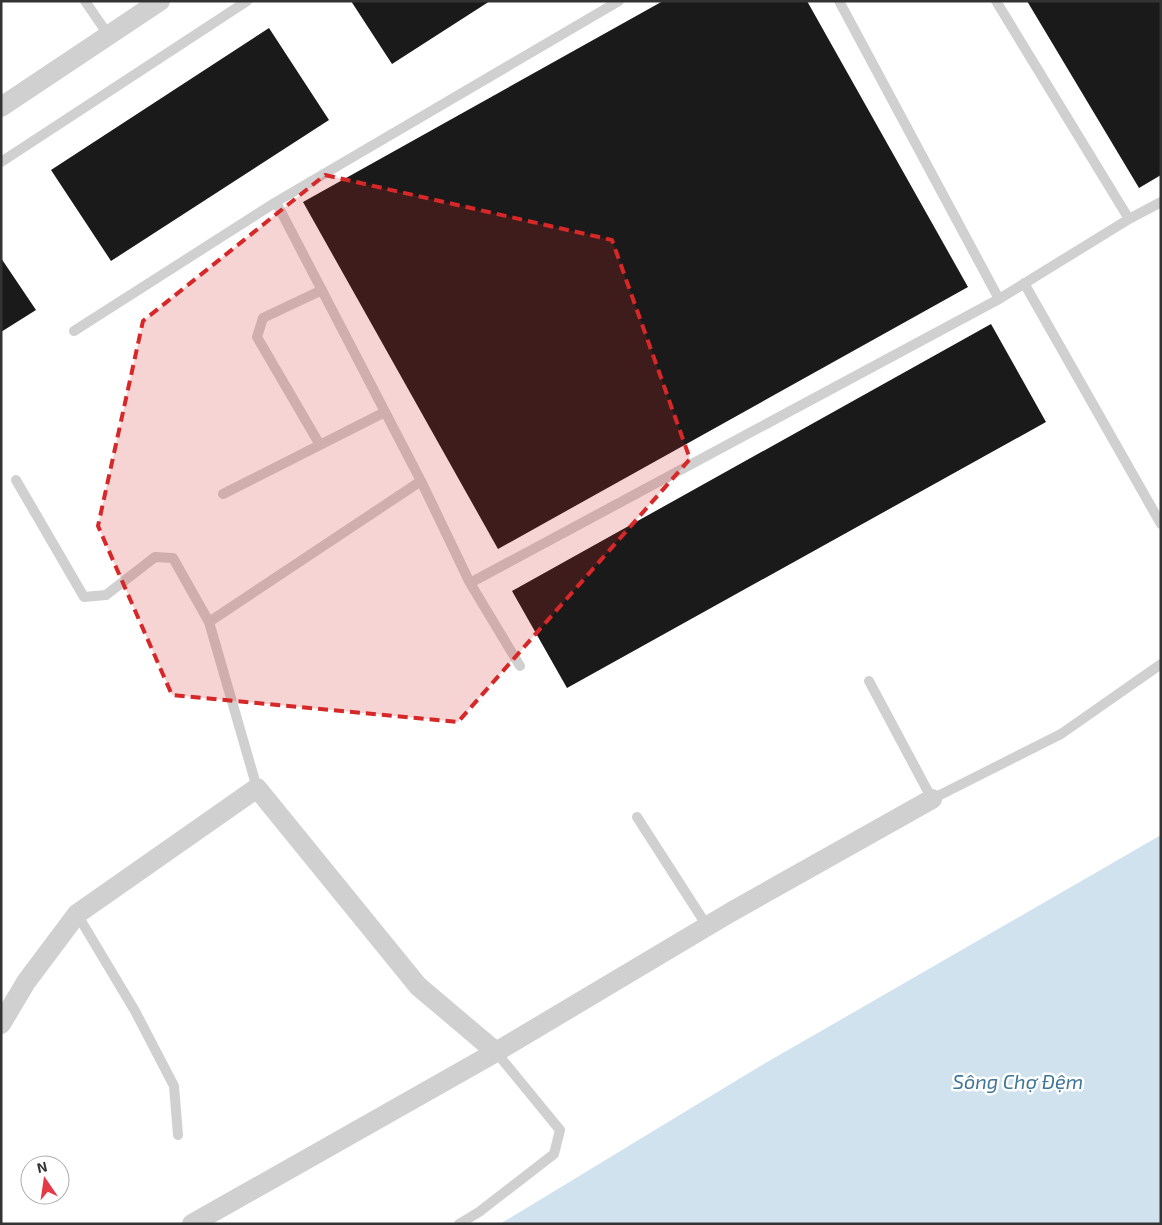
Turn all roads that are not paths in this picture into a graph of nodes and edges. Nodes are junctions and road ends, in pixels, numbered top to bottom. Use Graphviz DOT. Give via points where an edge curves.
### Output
graph roads {
  1 [pos="85,1"];
  2 [pos="160,1"];
  3 [pos="247,1"];
  4 [pos="619,1"];
  5 [pos="839,1"];
  6 [pos="996,1"];
  7 [pos="109,36"];
  8 [pos="1,107"];
  9 [pos="1,162"];
  10 [pos="276,202"];
  11 [pos="1161,202"];
  12 [pos="1129,219"];
  13 [pos="1024,283"];
  14 [pos="322,290"];
  15 [pos="999,299"];
  16 [pos="74,331"];
  17 [pos="385,412"];
  18 [pos="320,445"];
  19 [pos="16,480"];
  20 [pos="421,481"];
  21 [pos="223,494"];
  22 [pos="1161,524"];
  23 [pos="470,583"];
  24 [pos="209,622"];
  25 [pos="1161,664"];
  26 [pos="520,666"];
  27 [pos="868,681"];
  28 [pos="257,788"];
  29 [pos="932,798"];
  30 [pos="638,817"];
  31 [pos="77,914"];
  32 [pos="707,926"];
  33 [pos="1,1024"];
  34 [pos="496,1052"];
  35 [pos="178,1135"];
  36 [pos="192,1224"];
  37 [pos="459,1224"];
  1 -- 7 [label="lane"];
  2 -- 7 [label="street"];
  3 -- 9 [label="lane"];
  4 -- 10 [label="lane"];
  5 -- 15 [label="lane"];
  6 -- 12 [label="lane"];
  7 -- 8 [label="street"];
  10 -- 14 [label="lane"];
  10 -- 16 [label="lane"];
  11 -- 12 [label="lane"];
  12 -- 13 [label="lane"];
  13 -- 15 [label="lane"];
  13 -- 22 [label="lane"];
  14 -- 17 [label="lane"];
  14 -- 18 [label="lane" via="264,318 257,337"];
  15 -- 23 [label="lane"];
  17 -- 18 [label="lane"];
  17 -- 20 [label="lane"];
  18 -- 21 [label="lane"];
  19 -- 24 [label="lane" via="84,597 106,595 155,557 173,558"];
  20 -- 23 [label="lane"];
  20 -- 24 [label="lane"];
  23 -- 26 [label="lane"];
  24 -- 28 [label="lane"];
  25 -- 29 [label="lane" via="1061,734"];
  27 -- 29 [label="lane"];
  28 -- 31 [label="street"];
  28 -- 34 [label="street" via="418,986"];
  29 -- 32 [label="street"];
  30 -- 32 [label="lane"];
  31 -- 33 [label="street" via="26,982"];
  31 -- 35 [label="lane" via="135,1011 174,1086"];
  32 -- 34 [label="street"];
  34 -- 36 [label="street"];
  34 -- 37 [label="lane" via="560,1130 554,1154"];
}
